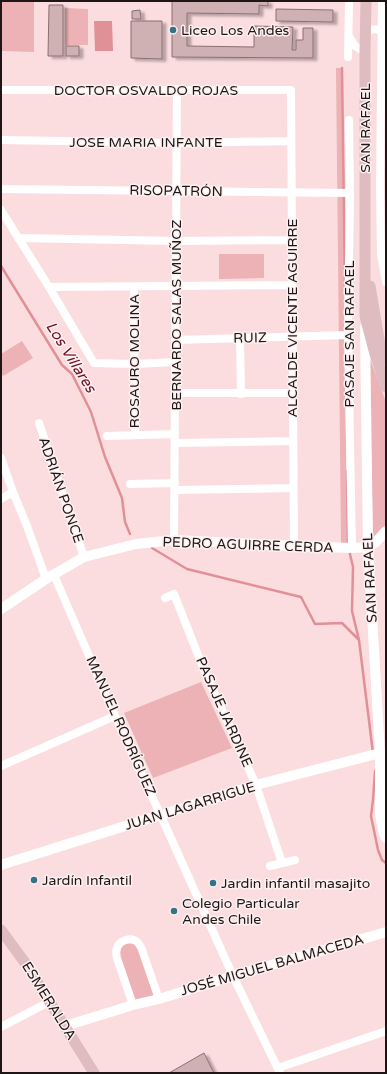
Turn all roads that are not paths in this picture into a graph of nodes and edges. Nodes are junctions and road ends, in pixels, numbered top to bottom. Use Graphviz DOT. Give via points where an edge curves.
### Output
graph roads {
  1 [pos="349,1"];
  2 [pos="366,1"];
  3 [pos="382,1"];
  4 [pos="366,18"];
  5 [pos="384,18"];
  6 [pos="384,29"];
  7 [pos="366,30"];
  8 [pos="349,35"];
  9 [pos="365,52"];
  10 [pos="348,57"];
  11 [pos="176,89"];
  12 [pos="1,90"];
  13 [pos="291,90"];
  14 [pos="350,120"];
  15 [pos="1,140"];
  16 [pos="291,141"];
  17 [pos="176,143"];
  18 [pos="383,187"];
  19 [pos="1,189"];
  20 [pos="176,191"];
  21 [pos="292,192"];
  22 [pos="350,193"];
  23 [pos="1,210"];
  24 [pos="18,238"];
  25 [pos="292,240"];
  26 [pos="176,241"];
  27 [pos="365,256"];
  28 [pos="386,282"];
  29 [pos="292,285"];
  30 [pos="176,286"];
  31 [pos="49,287"];
  32 [pos="134,287"];
  33 [pos="365,316"];
  34 [pos="348,335"];
  35 [pos="292,337"];
  36 [pos="240,338"];
  37 [pos="175,340"];
  38 [pos="175,362"];
  39 [pos="134,364"];
  40 [pos="386,366"];
  41 [pos="386,387"];
  42 [pos="175,393"];
  43 [pos="293,393"];
  44 [pos="241,394"];
  45 [pos="38,423"];
  46 [pos="175,434"];
  47 [pos="135,435"];
  48 [pos="107,436"];
  49 [pos="293,441"];
  50 [pos="175,443"];
  51 [pos="1,458"];
  52 [pos="130,484"];
  53 [pos="175,487"];
  54 [pos="293,488"];
  55 [pos="13,492"];
  56 [pos="1,499"];
  57 [pos="386,531"];
  58 [pos="174,540"];
  59 [pos="294,546"];
  60 [pos="368,547"];
  61 [pos="352,548"];
  62 [pos="84,557"];
  63 [pos="50,577"];
  64 [pos="165,598"];
  65 [pos="1,609"];
  66 [pos="115,716"];
  67 [pos="380,753"];
  68 [pos="1,766"];
  69 [pos="256,785"];
  70 [pos="161,816"];
  71 [pos="386,838"];
  72 [pos="295,860"];
  73 [pos="282,863"];
  74 [pos="1,866"];
  75 [pos="270,866"];
  76 [pos="1,931"];
  77 [pos="386,932"];
  78 [pos="233,976"];
  79 [pos="159,999"];
  80 [pos="49,1002"];
  81 [pos="133,1005"];
  82 [pos="65,1026"];
  83 [pos="1,1027"];
  84 [pos="386,1031"];
  85 [pos="279,1071"];
  86 [pos="94,1073"];
  1 -- 8 [label="street"];
  2 -- 4 [label="main road, SAN RAFAEL"];
  3 -- 5 [label="street, SAN RAFAEL"];
  4 -- 5 [label="street"];
  4 -- 7 [label="main road, SAN RAFAEL"];
  5 -- 6 [label="street, SAN RAFAEL"];
  6 -- 7 [label="street"];
  6 -- 18 [label="street, SAN RAFAEL"];
  7 -- 9 [label="main road, SAN RAFAEL"];
  8 -- 9 [label="street" via="355,46"];
  8 -- 10 [label="street"];
  9 -- 27 [label="main road, SAN RAFAEL"];
  11 -- 12 [label="street, DOCTOR OSVALDO ROJAS"];
  11 -- 13 [label="street, DOCTOR OSVALDO ROJAS"];
  11 -- 17 [label="street, BERNARDO SALAS MUÑOZ"];
  13 -- 16 [label="street, ALCALDE VICENTE AGUIRRE"];
  14 -- 22 [label="street, PASAJE SAN RAFAEL"];
  15 -- 17 [label="street, JOSE MARIA INFANTE"];
  16 -- 17 [label="street, JOSE MARIA INFANTE"];
  16 -- 21 [label="street, ALCALDE VICENTE AGUIRRE"];
  17 -- 20 [label="street, BERNARDO SALAS MUÑOZ"];
  18 -- 28 [label="street, SAN RAFAEL" via="381,254"];
  19 -- 20 [label="street, RISOPATRÓN"];
  20 -- 21 [label="street, RISOPATRÓN"];
  20 -- 26 [label="street, BERNARDO SALAS MUÑOZ"];
  21 -- 22 [label="street, RISOPATRÓN"];
  21 -- 25 [label="street, ALCALDE VICENTE AGUIRRE"];
  22 -- 34 [label="street, PASAJE SAN RAFAEL"];
  23 -- 24 [label="street"];
  24 -- 26 [label="street"];
  24 -- 31 [label="street"];
  25 -- 26 [label="street"];
  25 -- 29 [label="street, ALCALDE VICENTE AGUIRRE"];
  26 -- 30 [label="street, BERNARDO SALAS MUÑOZ"];
  27 -- 33 [label="main road"];
  27 -- 40 [label="main road" via="381,351"];
  29 -- 30 [label="street"];
  29 -- 35 [label="street, ALCALDE VICENTE AGUIRRE"];
  30 -- 32 [label="street"];
  30 -- 37 [label="street, BERNARDO SALAS MUÑOZ"];
  31 -- 32 [label="street"];
  31 -- 39 [label="street" via="94,363"];
  32 -- 39 [label="street, ROSAURO MOLINA"];
  33 -- 41 [label="main road"];
  33 -- 60 [label="street, SAN RAFAEL"];
  34 -- 35 [label="street, RUIZ"];
  34 -- 61 [label="street, PASAJE SAN RAFAEL"];
  35 -- 36 [label="street, RUIZ"];
  35 -- 43 [label="street, ALCALDE VICENTE AGUIRRE"];
  36 -- 37 [label="street, RUIZ"];
  36 -- 44 [label="street"];
  37 -- 38 [label="street, BERNARDO SALAS MUÑOZ"];
  38 -- 39 [label="street"];
  38 -- 42 [label="street, BERNARDO SALAS MUÑOZ"];
  39 -- 47 [label="street, ROSAURO MOLINA"];
  42 -- 44 [label="street"];
  42 -- 46 [label="street, BERNARDO SALAS MUÑOZ"];
  43 -- 44 [label="street"];
  43 -- 49 [label="street, ALCALDE VICENTE AGUIRRE"];
  45 -- 62 [label="street, ADRIÁN PONCE"];
  46 -- 47 [label="street"];
  46 -- 50 [label="street, BERNARDO SALAS MUÑOZ"];
  47 -- 48 [label="street"];
  49 -- 50 [label="street"];
  49 -- 54 [label="street, ALCALDE VICENTE AGUIRRE"];
  50 -- 53 [label="street, BERNARDO SALAS MUÑOZ"];
  51 -- 55 [label="street, MANUEL RODRÍGUEZ"];
  52 -- 53 [label="street"];
  53 -- 54 [label="street"];
  53 -- 58 [label="street, BERNARDO SALAS MUÑOZ"];
  54 -- 59 [label="street, ALCALDE VICENTE AGUIRRE"];
  55 -- 56 [label="street"];
  55 -- 63 [label="street, MANUEL RODRÍGUEZ"];
  57 -- 60 [label="street"];
  58 -- 59 [label="street, PEDRO AGUIRRE CERDA"];
  58 -- 62 [label="street, PEDRO AGUIRRE CERDA" via="136,544"];
  59 -- 61 [label="street, PEDRO AGUIRRE CERDA"];
  60 -- 61 [label="street, PEDRO AGUIRRE CERDA"];
  60 -- 67 [label="street, SAN RAFAEL"];
  62 -- 63 [label="street, PEDRO AGUIRRE CERDA"];
  63 -- 65 [label="street, PEDRO AGUIRRE CERDA"];
  63 -- 66 [label="street, MANUEL RODRÍGUEZ"];
  64 -- 69 [label="street, PASAJE JARDINE" via="174,594 204,670"];
  66 -- 68 [label="street"];
  66 -- 70 [label="street, MANUEL RODRÍGUEZ"];
  67 -- 69 [label="street, JUAN LAGARRIGUE"];
  67 -- 71 [label="street, SAN RAFAEL" via="380,814"];
  69 -- 70 [label="street, JUAN LAGARRIGUE"];
  69 -- 73 [label="street, PASAJE JARDINE"];
  70 -- 74 [label="street, JUAN LAGARRIGUE"];
  70 -- 78 [label="street, MANUEL RODRÍGUEZ"];
  72 -- 73 [label="street"];
  73 -- 75 [label="street"];
  76 -- 80 [label="main road, ESMERALDA" via="26,964"];
  77 -- 78 [label="street, JOSÉ MIGUEL BALMACEDA"];
  78 -- 79 [label="street, JOSÉ MIGUEL BALMACEDA"];
  78 -- 85 [label="street, MANUEL RODRÍGUEZ"];
  79 -- 81 [label="street, JOSÉ MIGUEL BALMACEDA"];
  79 -- 81 [label="street" via="141,947 138,942 129,939 120,943 116,953"];
  80 -- 82 [label="main road, ESMERALDA"];
  80 -- 83 [label="street"];
  81 -- 82 [label="street, JOSÉ MIGUEL BALMACEDA"];
  82 -- 86 [label="main road, ESMERALDA"];
  84 -- 85 [label="street"];
}
